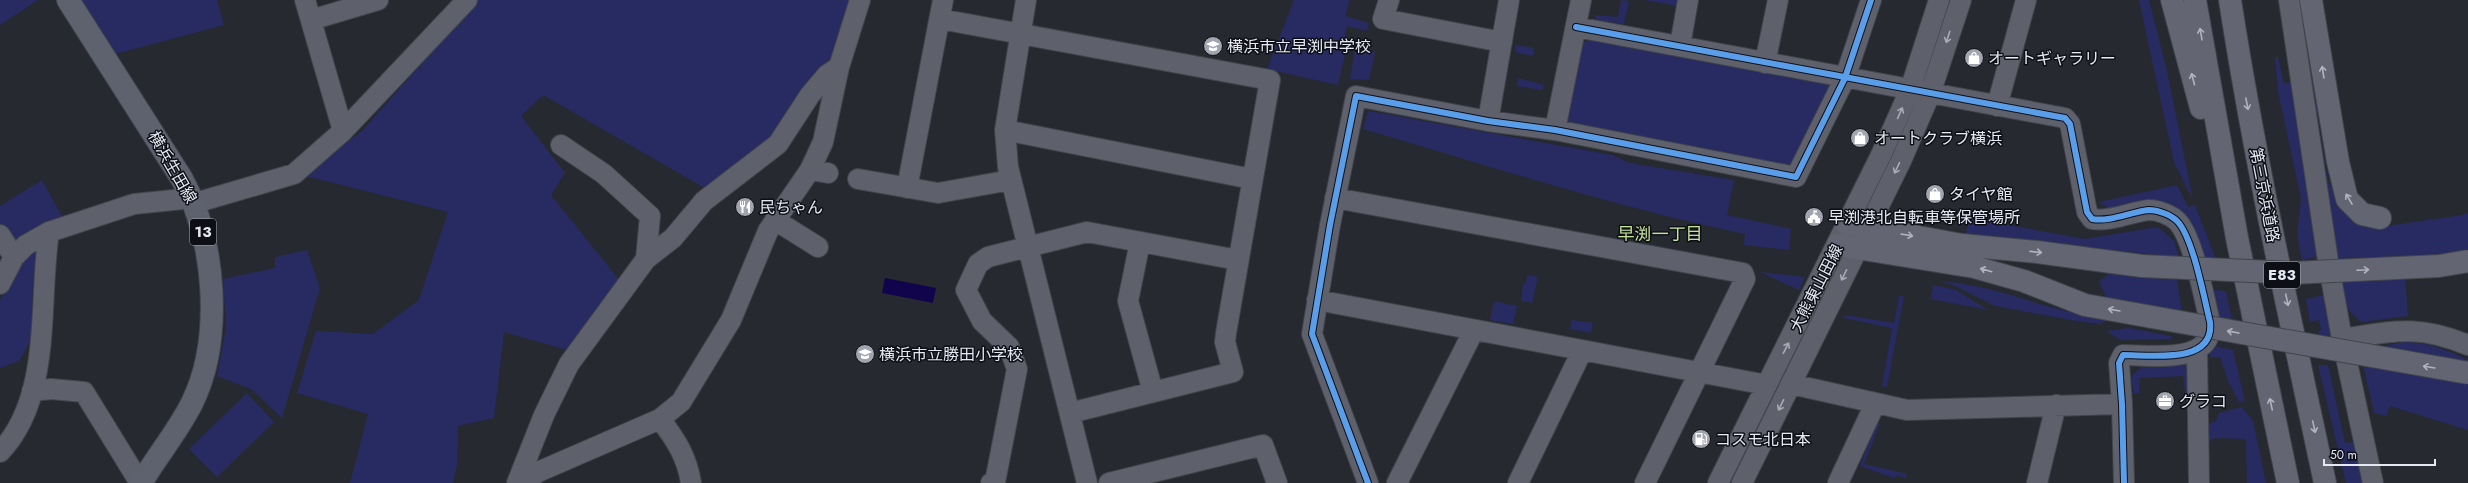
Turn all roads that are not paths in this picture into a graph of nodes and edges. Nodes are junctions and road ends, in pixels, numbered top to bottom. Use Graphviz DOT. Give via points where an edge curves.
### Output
graph roads {
  1 [pos="68,0"];
  2 [pos="305,0"];
  3 [pos="378,0"];
  4 [pos="467,0"];
  5 [pos="860,0"];
  6 [pos="1026,0"];
  7 [pos="1389,0"];
  8 [pos="1509,0"];
  9 [pos="1581,0"];
  10 [pos="1688,0"];
  11 [pos="1778,0"];
  12 [pos="1871,0"];
  13 [pos="1939,0"];
  14 [pos="1960,0"];
  15 [pos="2026,0"];
  16 [pos="2172,0"];
  17 [pos="2195,0"];
  18 [pos="2230,0"];
  19 [pos="2235,0"];
  20 [pos="2289,0"];
  21 [pos="2311,0"];
  22 [pos="941,9"];
  23 [pos="311,20"];
  24 [pos="1576,26"];
  25 [pos="1020,35"];
  26 [pos="1502,42"];
  27 [pos="1680,46"];
  28 [pos="1765,63"];
  29 [pos="2240,66"];
  30 [pos="839,67"];
  31 [pos="1845,78"];
  32 [pos="1910,90"];
  33 [pos="1930,94"];
  34 [pos="1997,106"];
  35 [pos="1488,121"];
  36 [pos="1006,130"];
  37 [pos="1555,130"];
  38 [pos="343,131"];
  39 [pos="561,145"];
  40 [pos="858,179"];
  41 [pos="1252,179"];
  42 [pos="1011,180"];
  43 [pos="907,188"];
  44 [pos="1335,198"];
  45 [pos="194,200"];
  46 [pos="2380,218"];
  47 [pos="775,220"];
  48 [pos="1847,224"];
  49 [pos="1869,228"];
  50 [pos="49,232"];
  51 [pos="0,235"];
  52 [pos="2237,238"];
  53 [pos="1140,242"];
  54 [pos="818,247"];
  55 [pos="1847,247"];
  56 [pos="1029,248"];
  57 [pos="14,257"];
  58 [pos="646,259"];
  59 [pos="1238,260"];
  60 [pos="2468,261"];
  61 [pos="0,284"];
  62 [pos="1317,300"];
  63 [pos="1474,330"];
  64 [pos="2342,339"];
  65 [pos="2468,346"];
  66 [pos="2197,350"];
  67 [pos="1582,351"];
  68 [pos="1700,372"];
  69 [pos="2468,373"];
  70 [pos="1791,384"];
  71 [pos="1767,385"];
  72 [pos="32,391"];
  73 [pos="1153,392"];
  74 [pos="1875,404"];
  75 [pos="2122,404"];
  76 [pos="2056,405"];
  77 [pos="1070,413"];
  78 [pos="660,419"];
  79 [pos="0,452"];
  80 [pos="141,483"];
  81 [pos="517,483"];
  82 [pos="524,483"];
  83 [pos="691,483"];
  84 [pos="991,483"];
  85 [pos="1087,483"];
  86 [pos="1109,483"];
  87 [pos="1277,483"];
  88 [pos="1368,483"];
  89 [pos="1397,483"];
  90 [pos="1518,483"];
  91 [pos="1645,483"];
  92 [pos="1718,483"];
  93 [pos="1742,483"];
  94 [pos="1838,483"];
  95 [pos="2036,483"];
  96 [pos="2124,483"];
  97 [pos="2199,483"];
  98 [pos="2288,483"];
  99 [pos="2325,483"];
  100 [pos="2373,483"];
  1 -- 45 [label="main road, 横浜生田線 / 13"];
  2 -- 23 [label="street"];
  3 -- 23 [label="street"];
  4 -- 38 [label="street"];
  5 -- 30 [label="street"];
  6 -- 25 [label="street"];
  7 -- 26 [label="street" via="1382,19"];
  8 -- 26 [label="street"];
  9 -- 24 [label="street"];
  10 -- 27 [label="street"];
  11 -- 28 [label="street"];
  12 -- 31 [label="street"];
  13 -- 32 [label="street, 大熊東山田線"];
  14 -- 33 [label="street, 大熊東山田線, one-way"];
  15 -- 34 [label="street"];
  52 -- 16 [label="highway, one-way"];
  52 -- 17 [label="highway, E83, one-way"];
  18 -- 29 [label="highway, 第三京浜道路 / E83"];
  19 -- 29 [label="highway"];
  20 -- 64 [label="street" via="2317,195"];
  46 -- 21 [label="highway, one-way" via="2362,214 2347,199 2338,162"];
  22 -- 25 [label="street"];
  22 -- 43 [label="street"];
  23 -- 38 [label="street"];
  24 -- 27 [label="street"];
  24 -- 37 [label="street"];
  25 -- 36 [label="street"];
  25 -- 41 [label="street" via="1270,80"];
  26 -- 35 [label="street"];
  27 -- 28 [label="street"];
  28 -- 31 [label="street"];
  29 -- 99 [label="highway, 第三京浜道路 / E83, one-way"];
  30 -- 47 [label="street" via="819,172"];
  30 -- 58 [label="street" via="827,75 810,95 778,144 704,201 673,238"];
  31 -- 32 [label="street"];
  31 -- 37 [label="street" via="1796,177"];
  32 -- 33 [label="street"];
  48 -- 32 [label="street, 大熊東山田線, one-way"];
  33 -- 34 [label="street"];
  33 -- 49 [label="street, 大熊東山田線, one-way"];
  34 -- 66 [label="street" via="2065,118 2070,124 2087,212 2092,219 2100,220 2149,210 2160,211 2177,220 2186,234 2212,332 2203,346"];
  35 -- 37 [label="street"];
  35 -- 44 [label="street" via="1356,96"];
  36 -- 41 [label="street"];
  36 -- 42 [label="street"];
  38 -- 45 [label="street" via="294,174"];
  39 -- 58 [label="street" via="604,174 650,216"];
  40 -- 43 [label="street"];
  41 -- 59 [label="street"];
  42 -- 43 [label="street" via="938,193"];
  42 -- 56 [label="street"];
  44 -- 62 [label="street"];
  44 -- 68 [label="street" via="1743,273 1745,279"];
  45 -- 50 [label="street" via="134,204"];
  45 -- 80 [label="main road, 横浜生田線 / 13" via="202,223 208,269 210,343 192,402"];
  47 -- 54 [label="street"];
  47 -- 78 [label="street" via="731,320 681,402"];
  48 -- 49 [label="highway"];
  48 -- 55 [label="street, 大熊東山田線"];
  49 -- 55 [label="street, 大熊東山田線"];
  49 -- 60 [label="highway, one-way, bridge" via="1962,245 2142,266 2292,273 2439,266"];
  50 -- 57 [label="street" via="26,245"];
  50 -- 72 [label="street" via="42,333"];
  51 -- 57 [label="street"];
  98 -- 52 [label="highway, E83, one-way"];
  53 -- 56 [label="street" via="1087,232"];
  53 -- 59 [label="street"];
  53 -- 73 [label="street" via="1128,301"];
  69 -- 55 [label="highway, one-way, bridge" via="2085,305 2024,281 1974,267"];
  55 -- 70 [label="street, 大熊東山田線, one-way"];
  71 -- 55 [label="street, 大熊東山田線, one-way"];
  56 -- 77 [label="street"];
  56 -- 84 [label="street" via="988,257 978,264 966,290 982,321 1009,347 1016,368 995,482"];
  57 -- 61 [label="street"];
  58 -- 81 [label="street" via="569,364 544,415"];
  59 -- 73 [label="street" via="1225,342 1233,372"];
  62 -- 63 [label="street"];
  62 -- 88 [label="street" via="1312,334"];
  63 -- 67 [label="street"];
  63 -- 89 [label="street"];
  64 -- 65 [label="street" via="2398,330 2424,331 2446,336"];
  64 -- 100 [label="street"];
  66 -- 75 [label="street" via="2189,354 2123,355 2119,363"];
  66 -- 97 [label="street"];
  67 -- 68 [label="street"];
  67 -- 90 [label="street"];
  68 -- 71 [label="street"];
  68 -- 91 [label="street"];
  70 -- 74 [label="street"];
  70 -- 93 [label="street, 大熊東山田線, one-way"];
  71 -- 92 [label="street, 大熊東山田線"];
  72 -- 79 [label="street" via="20,421"];
  72 -- 80 [label="street" via="51,389 84,392"];
  73 -- 77 [label="street"];
  74 -- 76 [label="street" via="1907,410"];
  74 -- 94 [label="street"];
  75 -- 76 [label="street"];
  75 -- 96 [label="street"];
  76 -- 95 [label="street"];
  77 -- 85 [label="street"];
  78 -- 82 [label="street" via="538,472"];
  78 -- 83 [label="street" via="680,446 688,465"];
  86 -- 87 [label="street" via="1263,445"];
}
